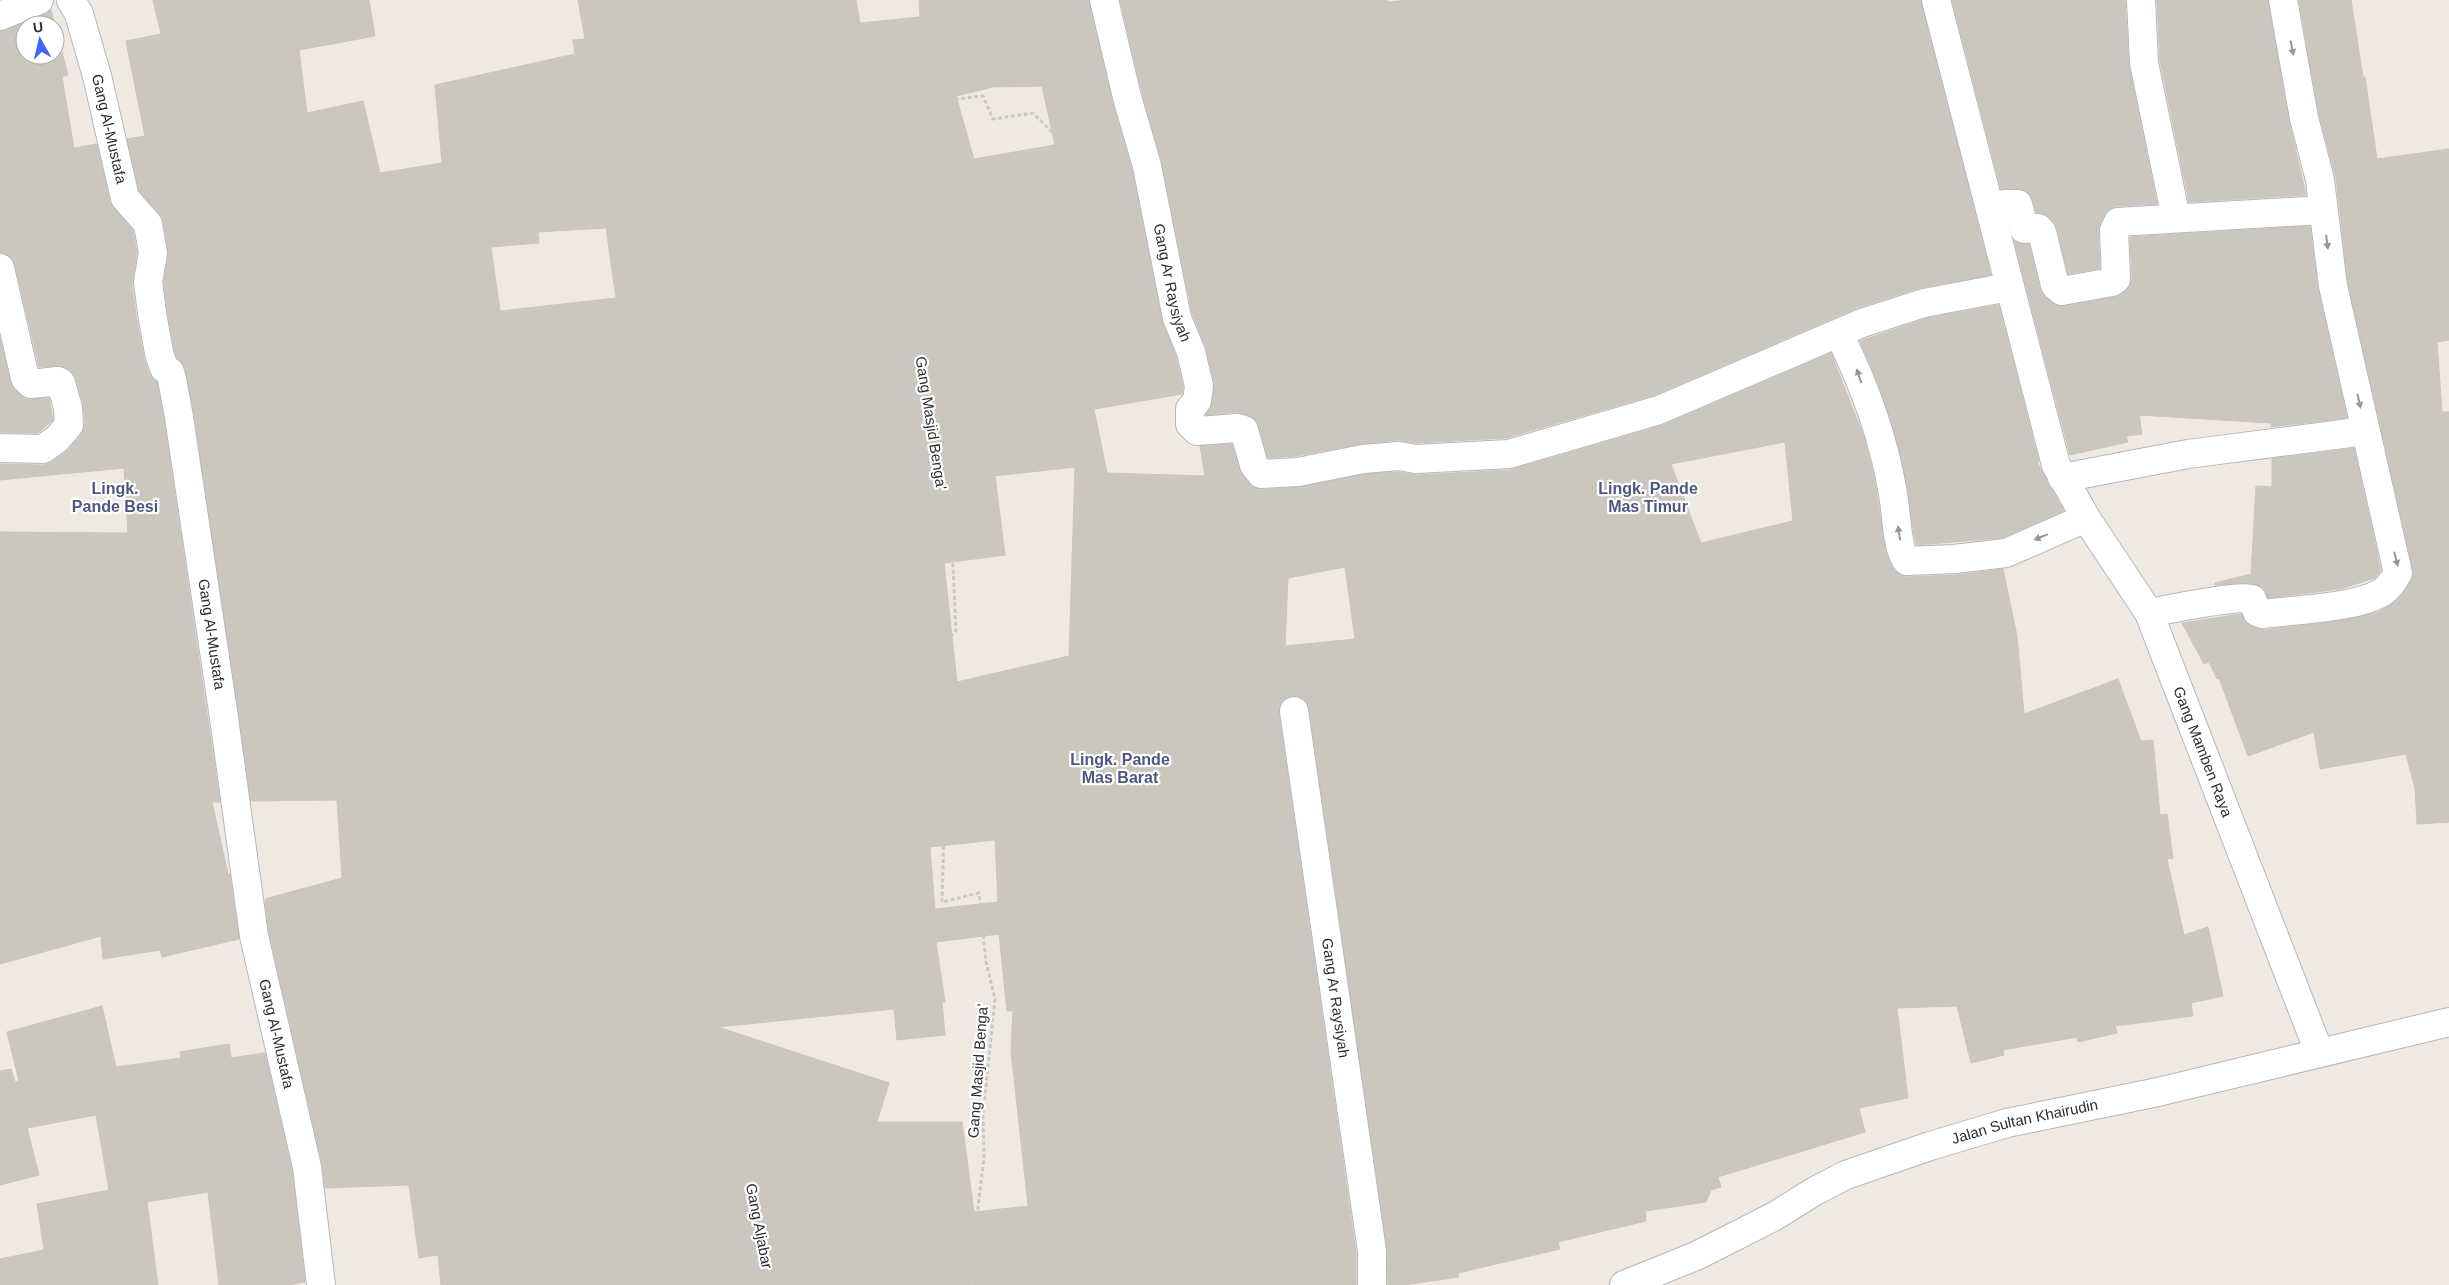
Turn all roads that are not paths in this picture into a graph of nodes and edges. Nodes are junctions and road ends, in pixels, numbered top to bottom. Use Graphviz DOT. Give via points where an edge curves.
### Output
graph roads {
  1 [pos="39,0"];
  2 [pos="71,0"];
  3 [pos="1104,0"];
  4 [pos="1936,0"];
  5 [pos="2141,0"];
  6 [pos="2283,0"];
  7 [pos="0,16"];
  8 [pos="2324,210"];
  9 [pos="1992,216"];
  10 [pos="2176,218"];
  11 [pos="0,268"];
  12 [pos="2009,287"];
  13 [pos="1839,334"];
  14 [pos="2365,431"];
  15 [pos="0,448"];
  16 [pos="2059,472"];
  17 [pos="2086,518"];
  18 [pos="2149,613"];
  19 [pos="1294,711"];
  20 [pos="2449,1022"];
  21 [pos="2318,1052"];
  22 [pos="321,1285"];
  23 [pos="1372,1285"];
  24 [pos="1624,1285"];
  1 -- 7 [label="street"];
  2 -- 22 [label="street, Gang Al-Mustafa" via="79,14 97,76 125,198 148,224 153,253 148,282 152,313 159,353 172,379 254,936 307,1168"];
  3 -- 13 [label="street, Gang Ar Raysiyah" via="1147,166 1178,318 1199,386 1197,401 1190,409 1192,428 1197,431 1244,430 1257,471 1261,474 1298,472 1363,459 1399,456 1416,459 1509,454 1659,410"];
  4 -- 9 [label="street, Gang Mamben Raya"];
  5 -- 10 [label="street" via="2144,63"];
  6 -- 8 [label="street, one-way"];
  8 -- 10 [label="street"];
  8 -- 14 [label="street, one-way" via="2333,286"];
  9 -- 10 [label="street" via="2005,214 2005,204 2018,204 2024,229 2038,228 2042,232 2055,285 2062,291 2116,279 2114,230 2118,222"];
  9 -- 12 [label="street, Gang Mamben Raya"];
  11 -- 15 [label="street" via="25,378 31,384 62,383 69,425 43,449"];
  12 -- 13 [label="street" via="1924,303"];
  12 -- 16 [label="street, Gang Mamben Raya"];
  17 -- 13 [label="street, one-way" via="2006,554 1907,561 1902,551 1893,491 1876,423 1856,367"];
  14 -- 16 [label="street"];
  14 -- 18 [label="street, one-way" via="2398,569 2393,581 2383,591 2368,599 2262,614 2257,612 2252,598 2246,597"];
  16 -- 17 [label="street, Gang Mamben Raya"];
  17 -- 18 [label="street, Gang Mamben Raya"];
  18 -- 21 [label="street, Gang Mamben Raya"];
  19 -- 23 [label="street, Gang Ar Raysiyah" via="1372,1252"];
  20 -- 21 [label="street, Jalan Sultan Khairudin"];
  21 -- 24 [label="street, Jalan Sultan Khairudin" via="2158,1092 2007,1123 1920,1150 1846,1175 1775,1216"];
}
